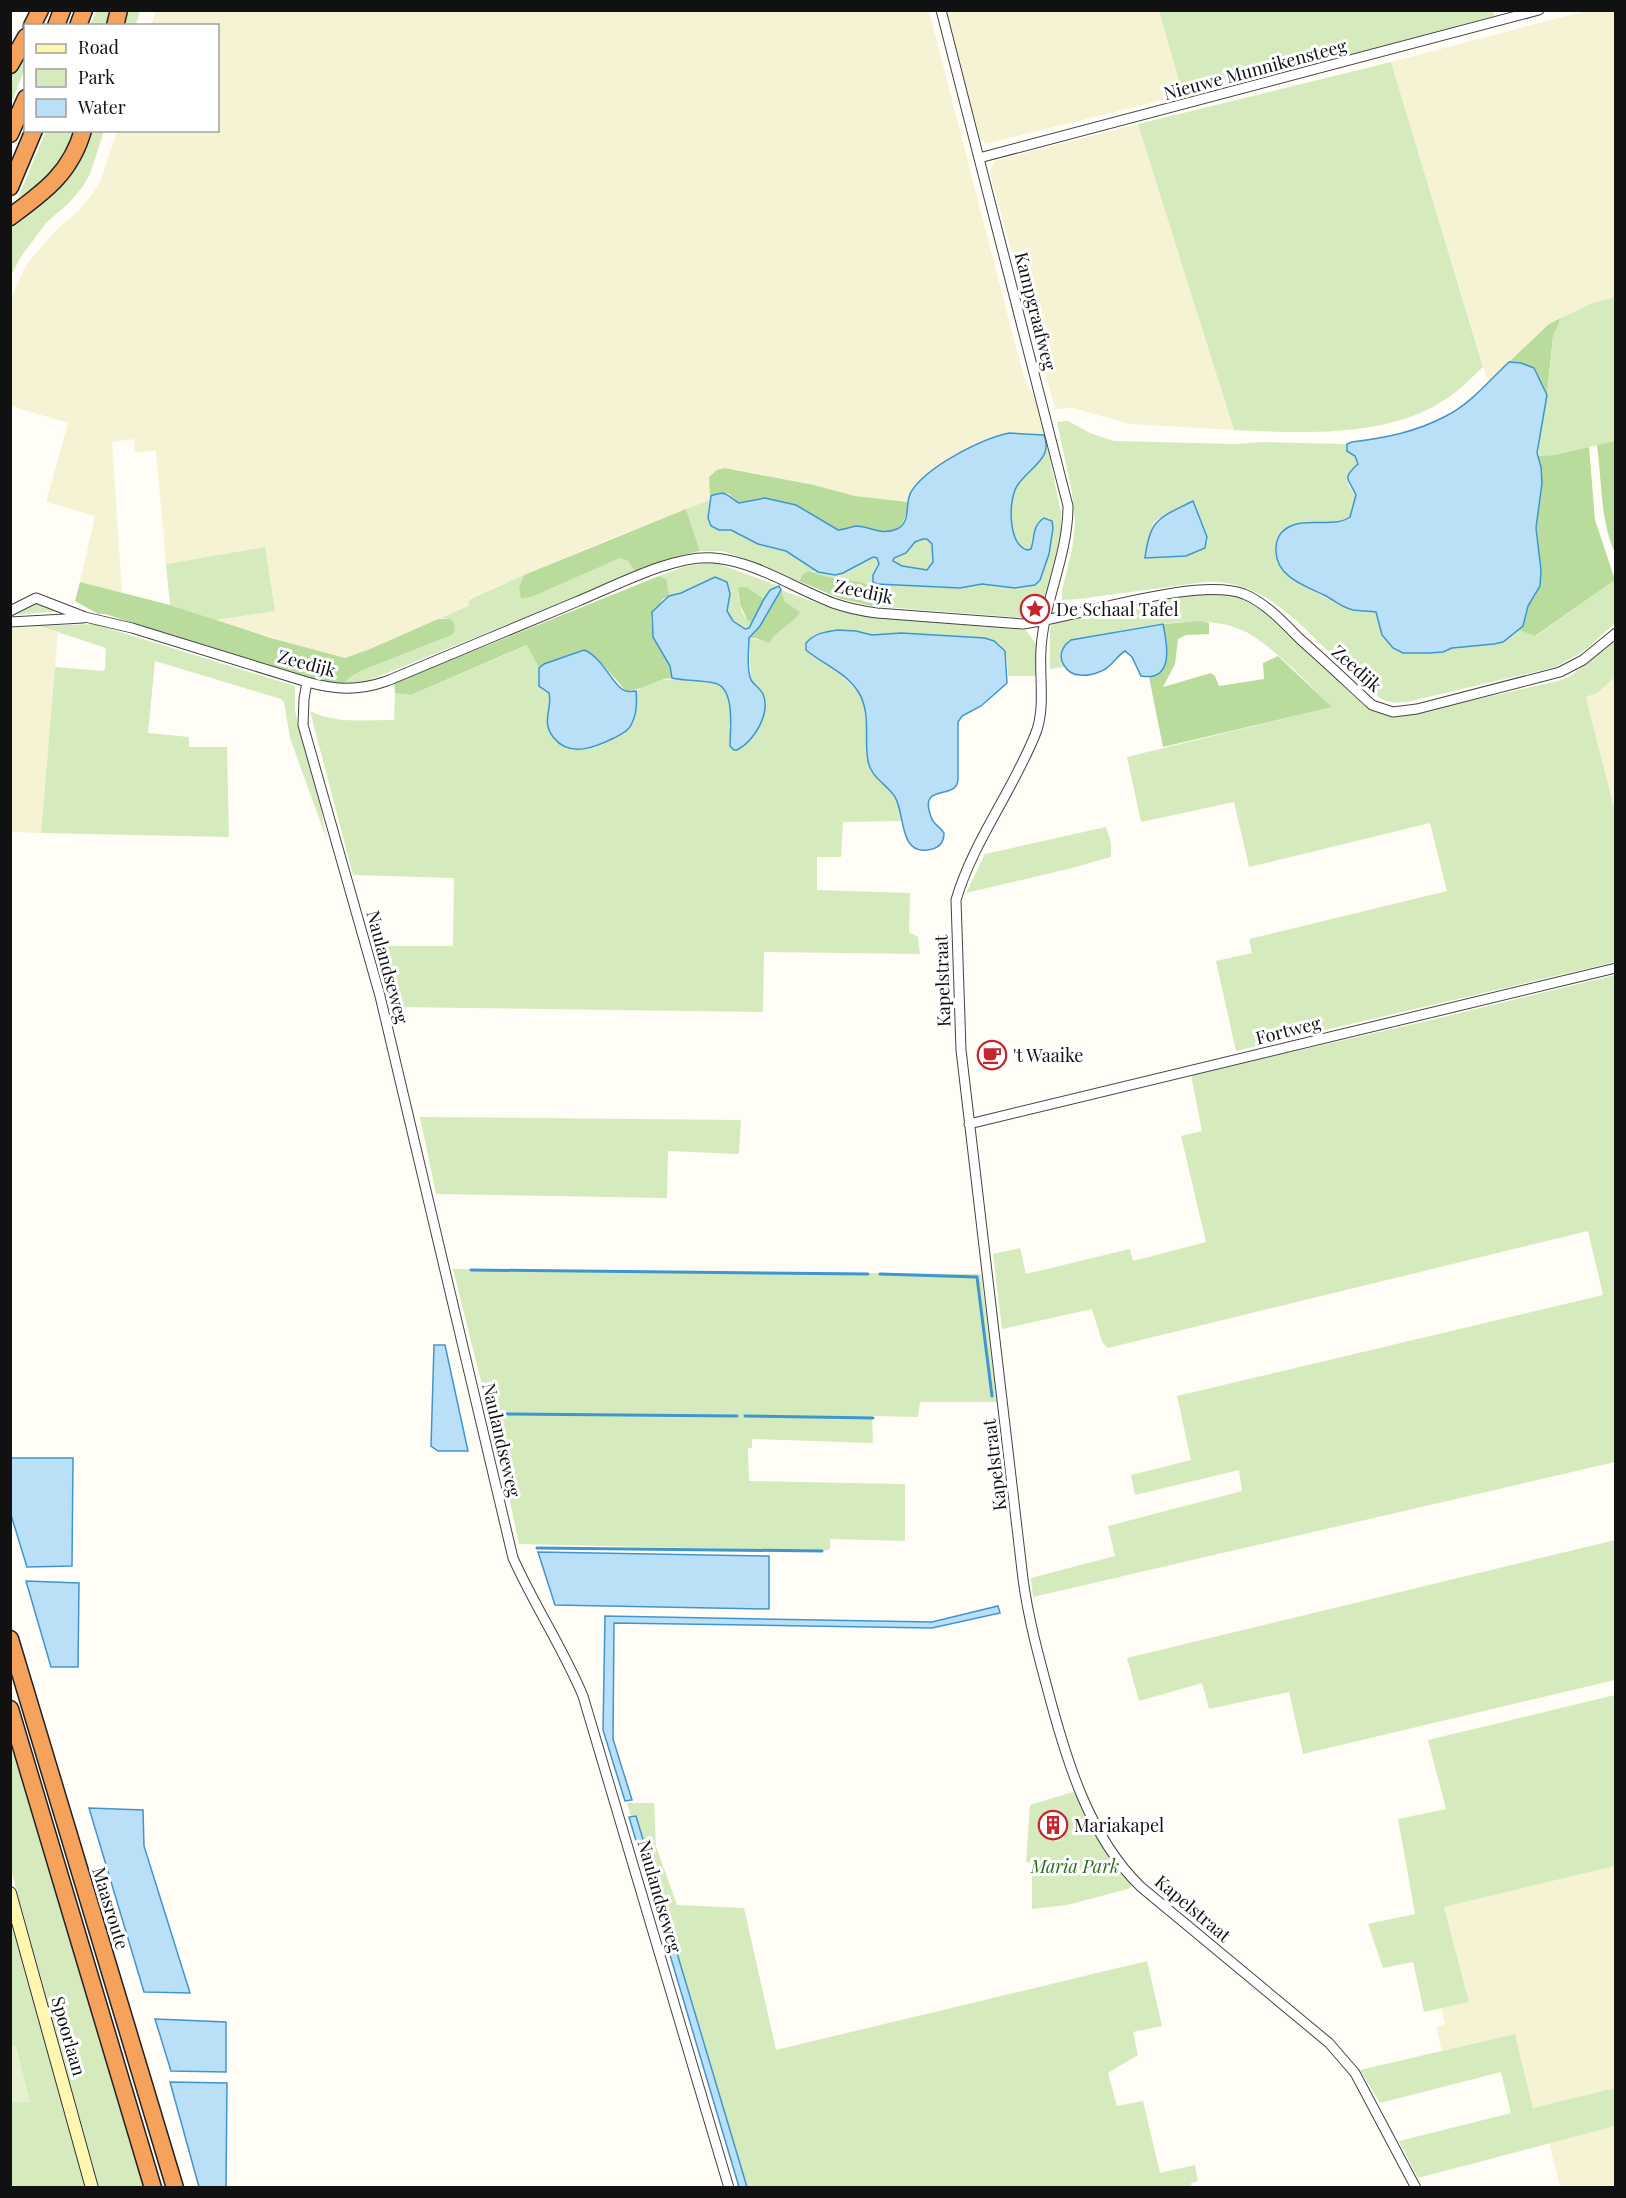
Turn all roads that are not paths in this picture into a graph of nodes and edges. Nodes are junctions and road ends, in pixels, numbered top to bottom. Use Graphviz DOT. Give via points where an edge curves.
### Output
graph roads {
  1 [pos="40,10"];
  2 [pos="941,10"];
  3 [pos="1539,10"];
  4 [pos="33,24"];
  5 [pos="24,40"];
  6 [pos="10,65"];
  7 [pos="24,102"];
  8 [pos="33,132"];
  9 [pos="82,132"];
  10 [pos="10,134"];
  11 [pos="979,158"];
  12 [pos="10,187"];
  13 [pos="10,217"];
  14 [pos="10,611"];
  15 [pos="85,618"];
  16 [pos="1044,621"];
  17 [pos="10,622"];
  18 [pos="1616,633"];
  19 [pos="307,682"];
  20 [pos="1616,968"];
  21 [pos="969,1124"];
  22 [pos="10,1639"];
  23 [pos="10,1709"];
  24 [pos="10,1893"];
  25 [pos="92,2187"];
  26 [pos="153,2187"];
  27 [pos="175,2187"];
  28 [pos="729,2187"];
  29 [pos="1416,2187"];
  1 -- 4 [label="highway"];
  2 -- 11 [label="street, Kampgraafweg"];
  3 -- 11 [label="street, Nieuwe Munnikensteeg"];
  5 -- 6 [label="highway"];
  7 -- 10 [label="highway"];
  8 -- 12 [label="highway"];
  9 -- 13 [label="highway" via="74,153 54,182"];
  11 -- 16 [label="street, Kampgraafweg" via="1068,506 1064,551"];
  14 -- 15 [label="street, Zeedijk" via="36,598"];
  15 -- 17 [label="street, Zeedijk"];
  15 -- 19 [label="street, Zeedijk" via="132,628"];
  16 -- 18 [label="street, Zeedijk" via="1187,592 1224,589 1245,595 1284,623 1372,705 1393,712 1560,672 1583,660"];
  16 -- 19 [label="street, Zeedijk" via="1023,624 857,610 744,564 695,559 636,577 376,685 346,690"];
  16 -- 21 [label="street, Kapelstraat" via="1036,732 962,877 956,900 959,1022"];
  19 -- 28 [label="street, Naulandseweg" via="303,725 308,748 380,996 513,1558 583,1696"];
  20 -- 21 [label="street, Fortweg"];
  21 -- 29 [label="street, Kapelstraat" via="1026,1595 1035,1643 1073,1776 1111,1851 1130,1876 1329,2043 1355,2073"];
  22 -- 27 [label="highway, Maasroute"];
  23 -- 26 [label="highway"];
  24 -- 25 [label="main road, Spoorlaan"];
}
